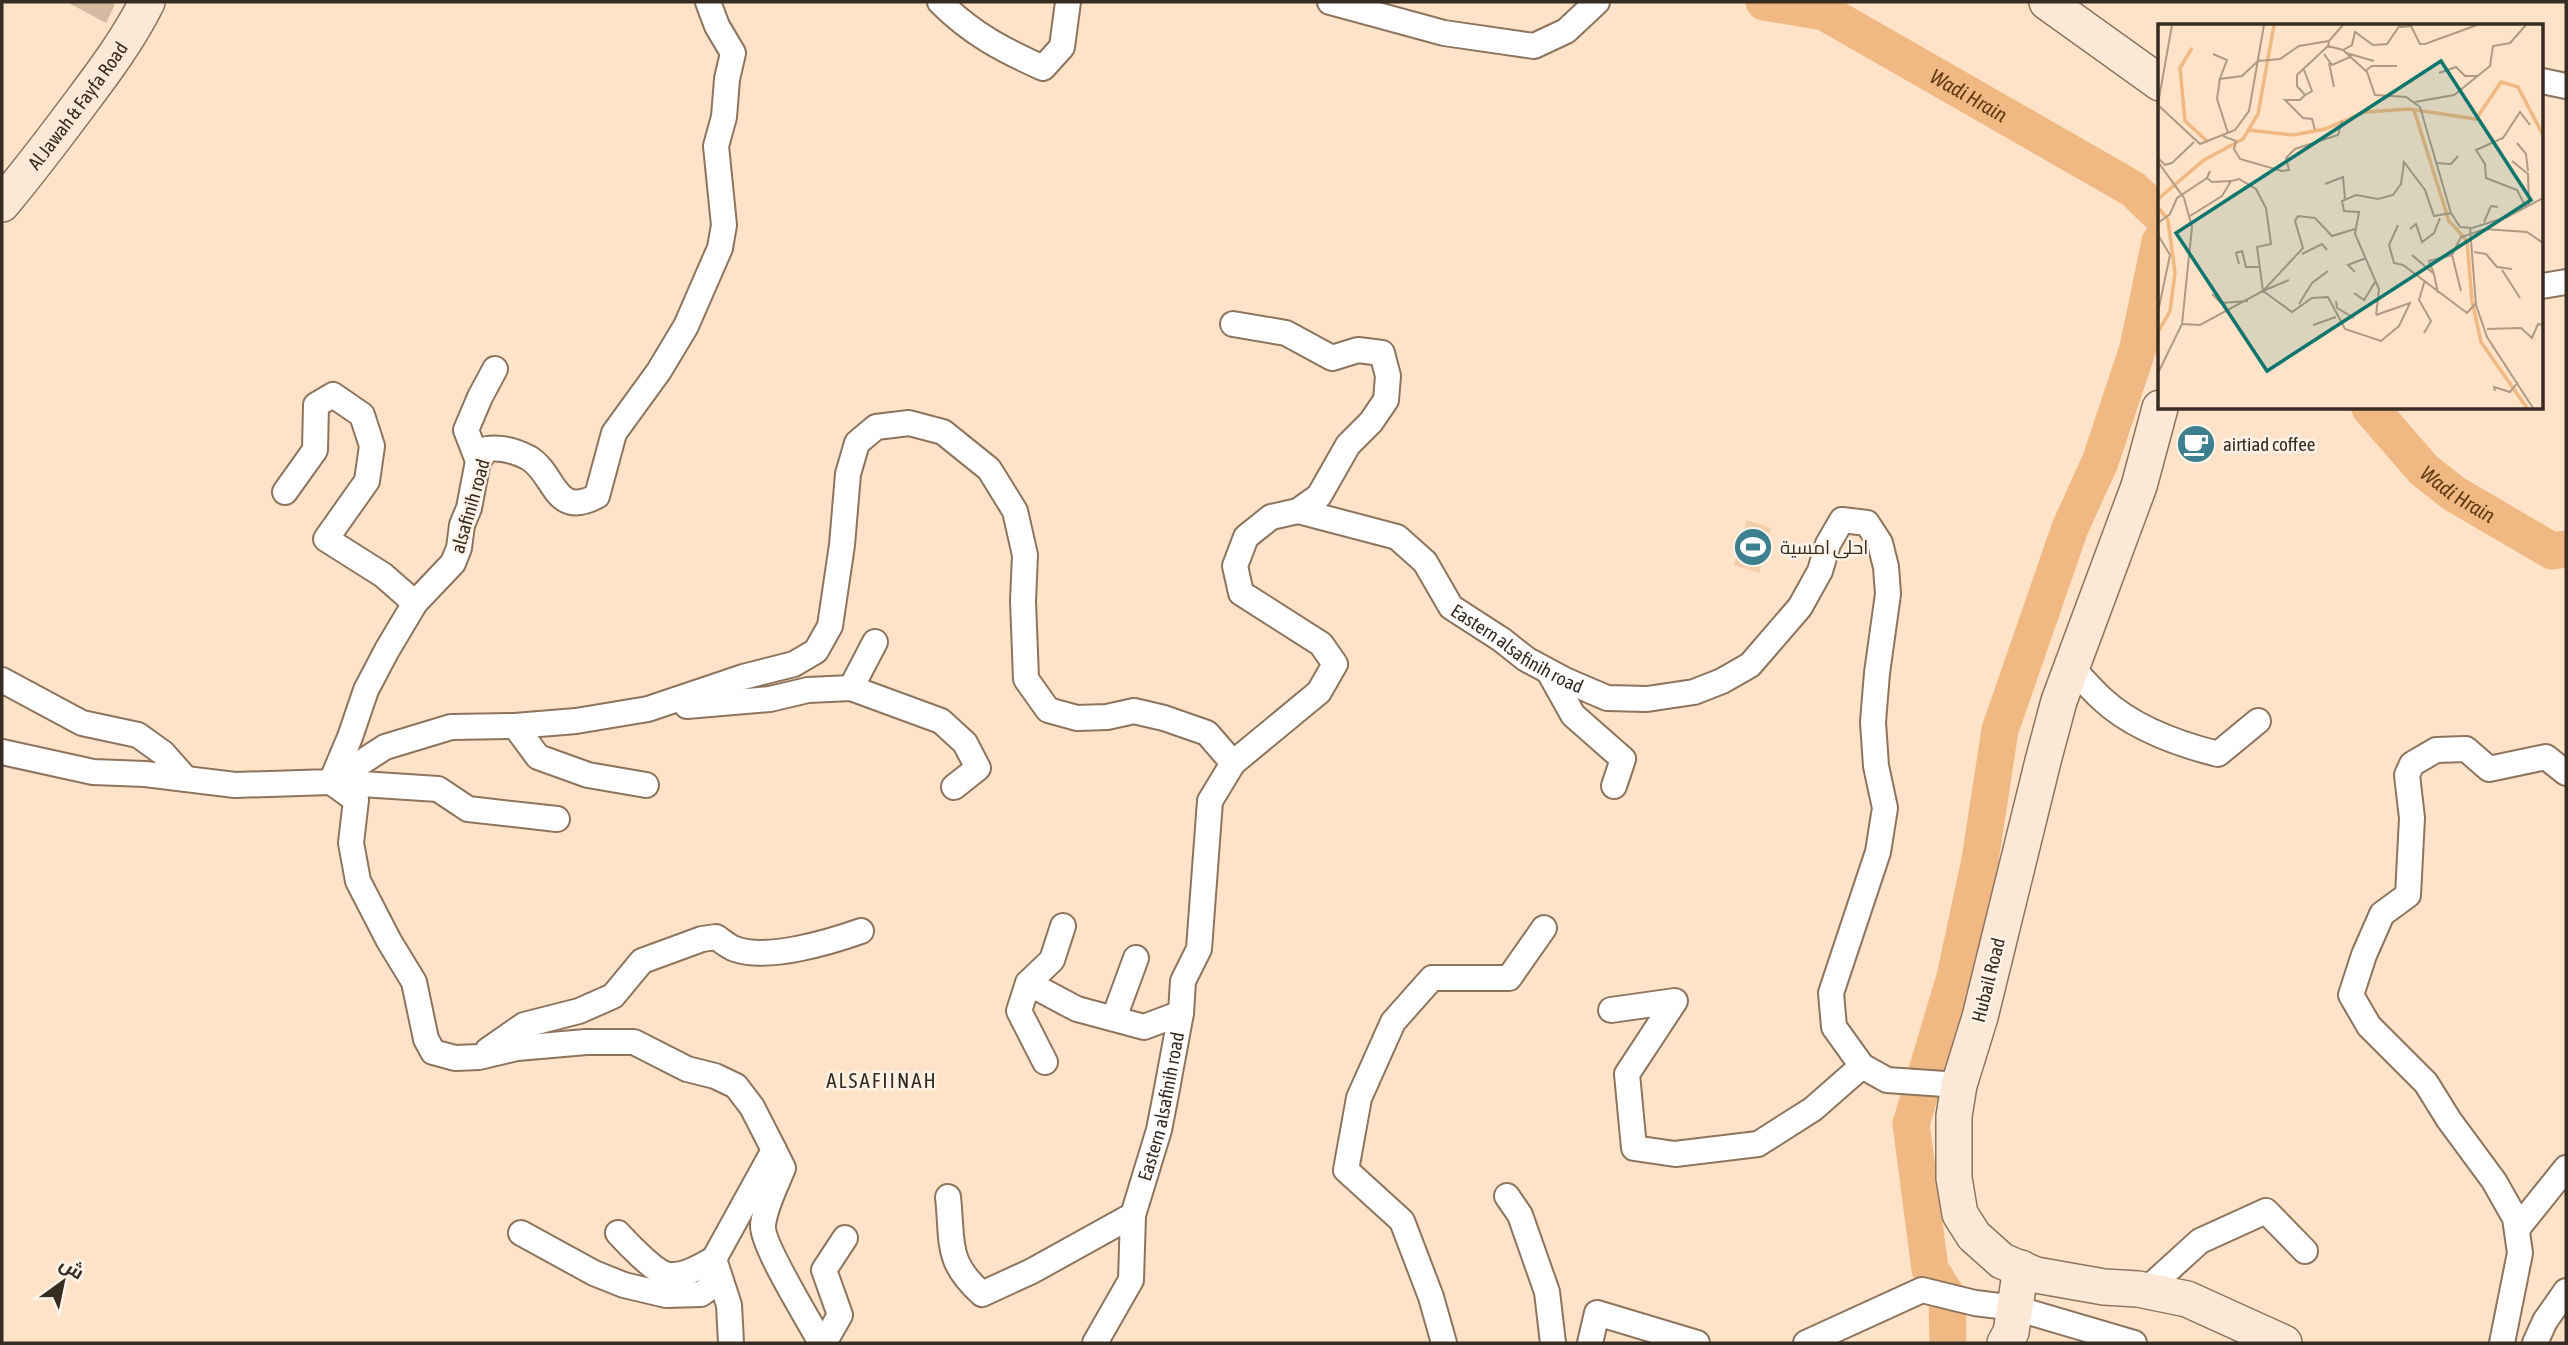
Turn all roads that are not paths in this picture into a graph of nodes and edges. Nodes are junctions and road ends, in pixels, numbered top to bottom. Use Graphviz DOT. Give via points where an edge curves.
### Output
graph roads {
  1 [pos="147,2"];
  2 [pos="708,2"];
  3 [pos="940,2"];
  4 [pos="1068,2"];
  5 [pos="1330,2"];
  6 [pos="1597,2"];
  7 [pos="2047,2"];
  8 [pos="2544,81"];
  9 [pos="2158,82"];
  10 [pos="2566,86"];
  11 [pos="2,204"];
  12 [pos="2566,282"];
  13 [pos="2544,286"];
  14 [pos="1233,324"];
  15 [pos="495,369"];
  16 [pos="2159,410"];
  17 [pos="478,461"];
  18 [pos="285,492"];
  19 [pos="1298,512"];
  20 [pos="415,603"];
  21 [pos="875,642"];
  22 [pos="2072,668"];
  23 [pos="1549,672"];
  24 [pos="2,680"];
  25 [pos="851,688"];
  26 [pos="648,709"];
  27 [pos="2258,721"];
  28 [pos="516,726"];
  29 [pos="2,752"];
  30 [pos="1233,763"];
  31 [pos="2566,773"];
  32 [pos="186,779"];
  33 [pos="331,782"];
  34 [pos="646,785"];
  35 [pos="954,786"];
  36 [pos="1614,786"];
  37 [pos="557,819"];
  38 [pos="1063,926"];
  39 [pos="1544,928"];
  40 [pos="862,931"];
  41 [pos="1136,958"];
  42 [pos="1028,983"];
  43 [pos="1611,1010"];
  44 [pos="1181,1013"];
  45 [pos="1114,1018"];
  46 [pos="479,1057"];
  47 [pos="1045,1062"];
  48 [pos="1862,1066"];
  49 [pos="1959,1085"];
  50 [pos="774,1150"];
  51 [pos="2566,1168"];
  52 [pos="1507,1196"];
  53 [pos="948,1198"];
  54 [pos="1133,1215"];
  55 [pos="2517,1229"];
  56 [pos="520,1233"];
  57 [pos="618,1233"];
  58 [pos="845,1238"];
  59 [pos="2305,1251"];
  60 [pos="2021,1268"];
  61 [pos="716,1270"];
  62 [pos="2145,1291"];
  63 [pos="2566,1291"];
  64 [pos="2015,1308"];
  65 [pos="731,1343"];
  66 [pos="822,1343"];
  67 [pos="1095,1343"];
  68 [pos="1444,1343"];
  69 [pos="1553,1343"];
  70 [pos="1590,1343"];
  71 [pos="1697,1343"];
  72 [pos="1806,1343"];
  73 [pos="2005,1343"];
  74 [pos="2134,1343"];
  75 [pos="2284,1343"];
  76 [pos="2502,1343"];
  77 [pos="2535,1343"];
  1 -- 11 [label="street, Al Jawah & Fayfa Road" via="114,59"];
  2 -- 17 [label="street, alsafinih road" via="733,53 716,146 724,225 720,248 686,326 614,433 597,496 572,503 559,496 530,459 501,447 487,449"];
  3 -- 4 [label="street" via="997,47 1043,68 1062,47"];
  5 -- 6 [label="street" via="1444,33 1534,46 1566,32"];
  7 -- 9 [label="street"];
  8 -- 10 [label="street"];
  12 -- 13 [label="street"];
  14 -- 19 [label="street" via="1286,333 1332,358 1358,350 1382,353 1388,376 1386,400 1348,445 1319,496"];
  15 -- 17 [label="street" via="466,430"];
  16 -- 22 [label="street, Hubail Road" via="2139,486"];
  17 -- 20 [label="street, alsafinih road" via="453,563"];
  18 -- 20 [label="street" via="315,450 316,405 333,395 362,415 372,446 366,481 326,539 383,575"];
  19 -- 23 [label="street, Eastern alsafinih road" via="1396,537 1425,562 1451,607"];
  19 -- 30 [label="street, Eastern alsafinih road" via="1271,517 1246,537 1235,566 1241,593 1321,644 1335,664 1319,692"];
  20 -- 33 [label="street, alsafinih road" via="366,690"];
  21 -- 25 [label="street"];
  22 -- 27 [label="street" via="2104,701 2181,745 2218,754"];
  22 -- 49 [label="street, Hubail Road" via="2049,737"];
  23 -- 36 [label="street" via="1573,715 1623,759"];
  23 -- 48 [label="street, Eastern alsafinih road" via="1607,698 1647,699 1694,692 1722,681 1750,665 1801,607 1842,520 1867,523 1880,542 1888,594 1873,722 1885,808 1878,852 1831,993 1834,1027"];
  24 -- 32 [label="street" via="82,723 138,734"];
  25 -- 26 [label="street"];
  25 -- 35 [label="street" via="941,721 965,743 978,768"];
  26 -- 28 [label="street"];
  26 -- 30 [label="street" via="794,664 816,650 830,626 848,474 857,443 876,427 909,423 943,432 989,469 1015,511 1025,555 1026,679 1048,710 1077,718 1134,711 1164,718 1207,733"];
  28 -- 33 [label="street" via="451,727 385,747"];
  28 -- 34 [label="street" via="538,757 588,775"];
  29 -- 32 [label="street" via="93,772"];
  30 -- 44 [label="street, Eastern alsafinih road" via="1210,801 1199,949 1183,981"];
  31 -- 55 [label="street" via="2546,757 2489,769 2466,749 2436,750 2412,764 2407,775 2412,818 2408,895 2382,914 2351,995 2369,1026 2426,1083 2494,1181"];
  32 -- 33 [label="street" via="235,785"];
  33 -- 37 [label="street" via="438,789 468,809"];
  33 -- 46 [label="street" via="356,800 351,843 358,881 414,982 426,1039 433,1052 455,1059"];
  38 -- 42 [label="street" via="1052,960"];
  39 -- 68 [label="street" via="1509,978 1432,978 1393,1022 1359,1098 1346,1170 1402,1221 1432,1297"];
  40 -- 46 [label="street" via="812,948 757,953 735,949 716,937 702,939 642,961 613,996 579,1011 524,1025"];
  41 -- 45 [label="street"];
  42 -- 45 [label="street" via="1077,1009"];
  42 -- 47 [label="street" via="1019,1011"];
  43 -- 48 [label="street" via="1675,1001 1627,1074 1634,1148 1675,1154 1758,1144 1813,1109"];
  44 -- 45 [label="street" via="1144,1027"];
  44 -- 54 [label="street, Eastern alsafinih road" via="1158,1130"];
  46 -- 50 [label="street" via="517,1048 634,1042 687,1069 736,1086"];
  48 -- 49 [label="street, Eastern alsafinih road" via="1887,1080"];
  49 -- 60 [label="street, Hubail Road" via="1952,1149 1960,1213 1974,1236 2002,1261"];
  50 -- 61 [label="street" via="745,1199"];
  50 -- 66 [label="street" via="783,1168 762,1228"];
  51 -- 55 [label="street"];
  52 -- 69 [label="street" via="1520,1216 1548,1292"];
  53 -- 54 [label="street" via="951,1252 963,1277 982,1294"];
  54 -- 67 [label="street, Eastern alsafinih road" via="1131,1280"];
  55 -- 76 [label="street" via="2520,1253"];
  56 -- 61 [label="street" via="594,1273 666,1295 701,1294"];
  57 -- 61 [label="street" via="666,1274"];
  58 -- 66 [label="street" via="824,1270 840,1315"];
  59 -- 62 [label="street" via="2266,1211 2200,1241"];
  60 -- 62 [label="street, Hubail Road" via="2036,1275"];
  60 -- 64 [label="street"];
  61 -- 65 [label="street" via="729,1305"];
  62 -- 75 [label="street, Hubail Road" via="2187,1299"];
  63 -- 77 [label="street"];
  64 -- 72 [label="street" via="1922,1290"];
  64 -- 73 [label="street"];
  64 -- 74 [label="street"];
  70 -- 71 [label="street" via="1597,1313"];
}
